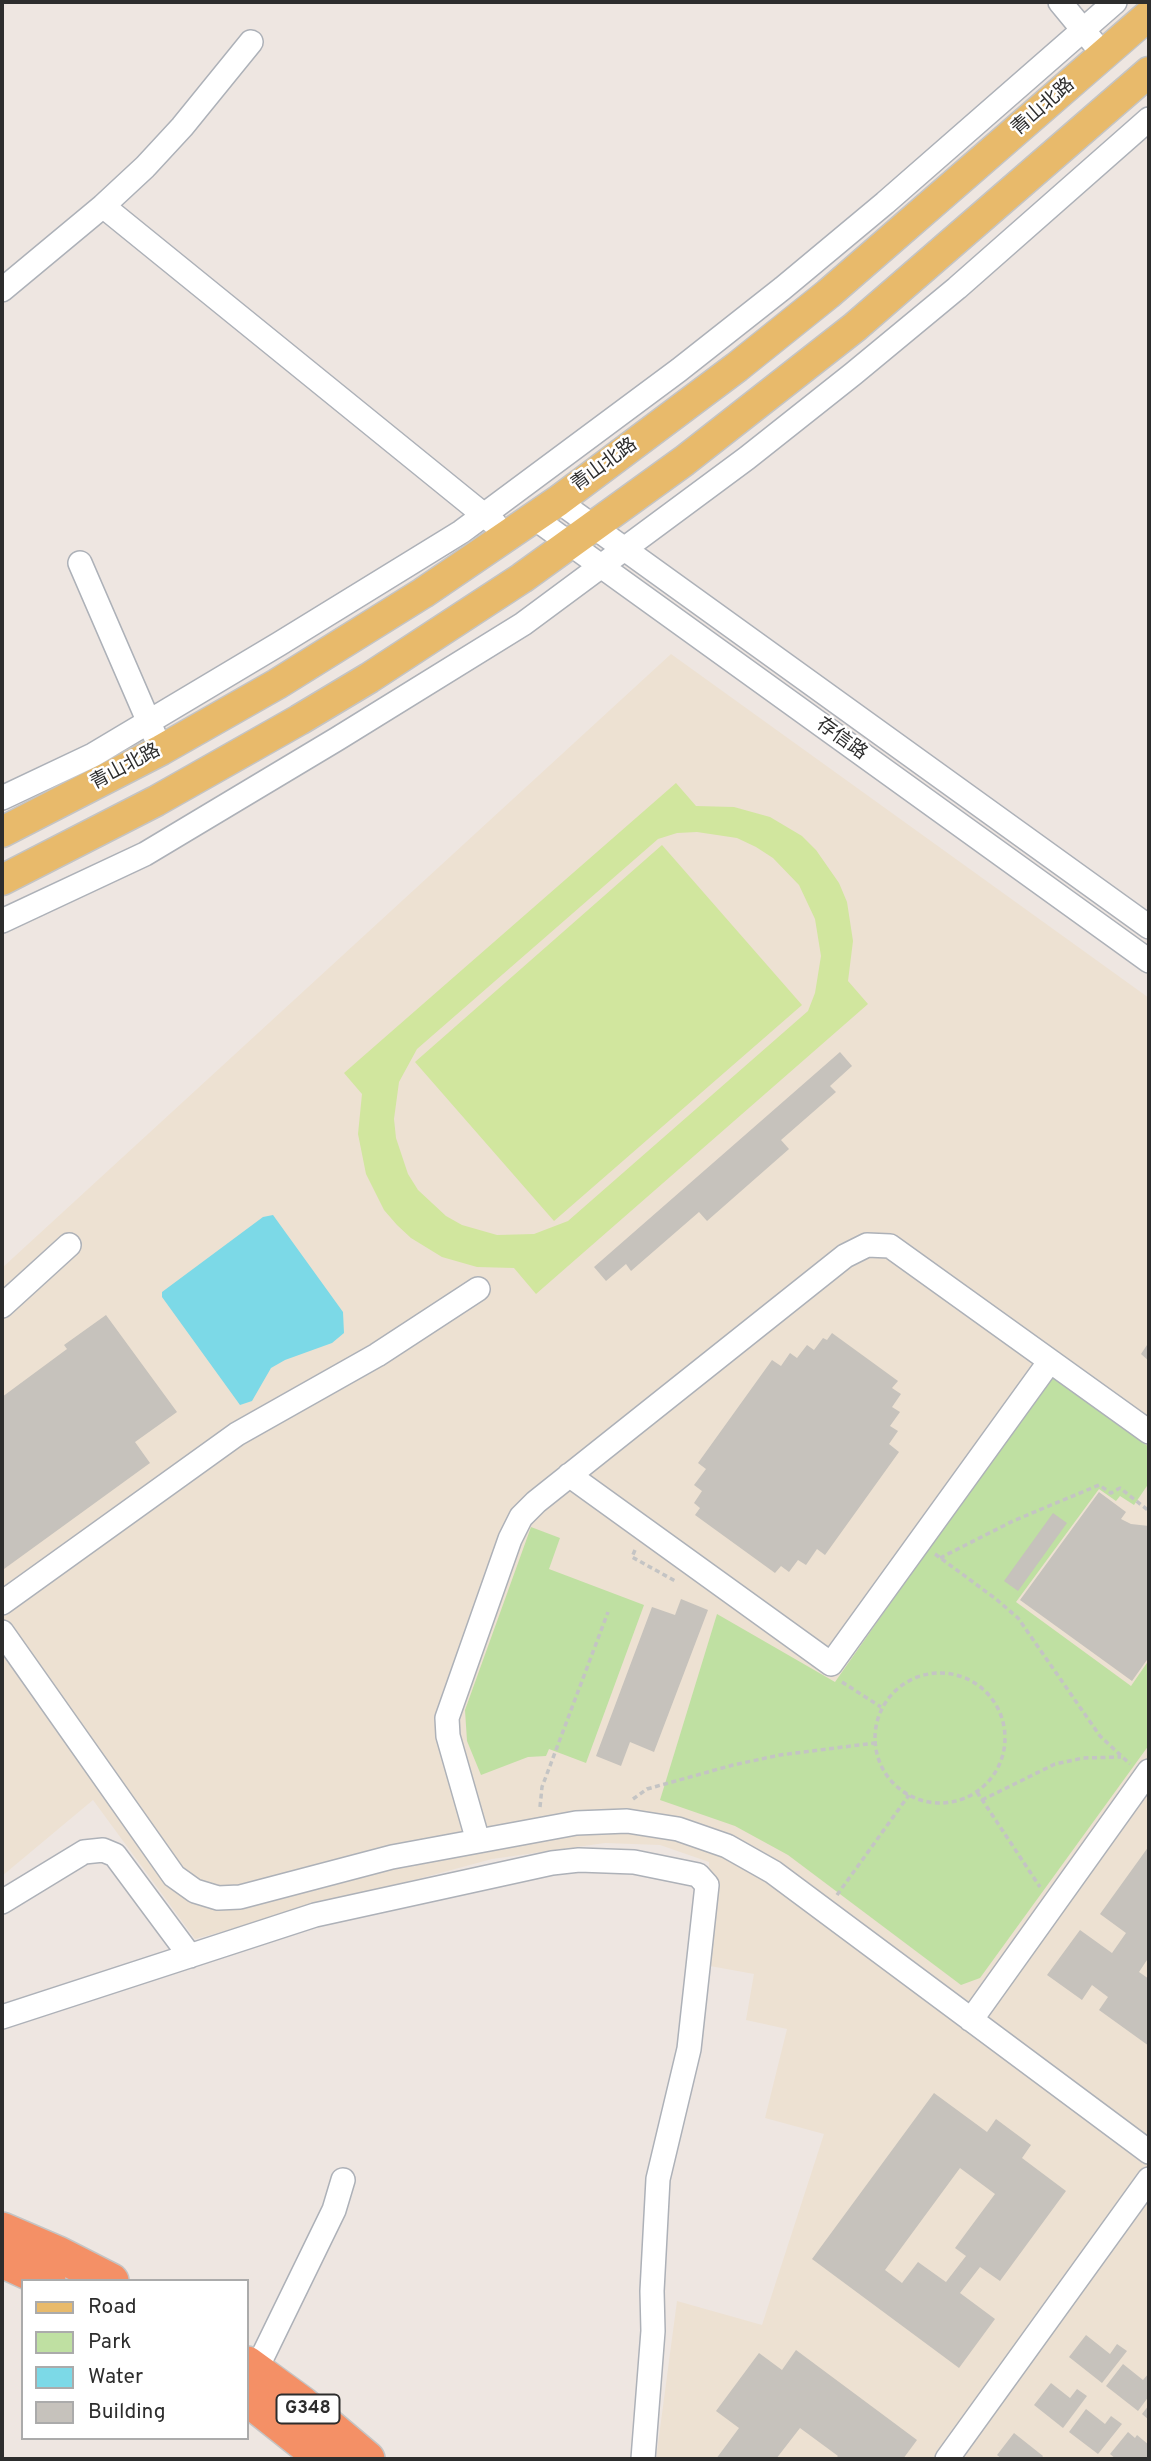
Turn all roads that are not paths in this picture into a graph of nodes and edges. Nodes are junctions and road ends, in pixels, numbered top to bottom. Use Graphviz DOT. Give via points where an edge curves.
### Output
graph roads {
  1 [pos="1060,2"];
  2 [pos="1115,2"];
  3 [pos="1149,15"];
  4 [pos="1083,29"];
  5 [pos="251,42"];
  6 [pos="1104,55"];
  7 [pos="1145,84"];
  8 [pos="1149,119"];
  9 [pos="103,206"];
  10 [pos="2,290"];
  11 [pos="558,500"];
  12 [pos="484,515"];
  13 [pos="533,517"];
  14 [pos="594,527"];
  15 [pos="508,535"];
  16 [pos="570,544"];
  17 [pos="626,549"];
  18 [pos="80,563"];
  19 [pos="602,567"];
  20 [pos="149,722"];
  21 [pos="161,750"];
  22 [pos="2,798"];
  23 [pos="2,832"];
  24 [pos="2,880"];
  25 [pos="2,921"];
  26 [pos="1149,927"];
  27 [pos="1149,961"];
  28 [pos="69,1245"];
  29 [pos="478,1289"];
  30 [pos="2,1306"];
  31 [pos="1051,1361"];
  32 [pos="1149,1432"];
  33 [pos="569,1475"];
  34 [pos="2,1603"];
  35 [pos="2,1632"];
  36 [pos="1147,1774"];
  37 [pos="478,1841"];
  38 [pos="2,1902"];
  39 [pos="190,1956"];
  40 [pos="2,2017"];
  41 [pos="971,2020"];
  42 [pos="1149,2152"];
  43 [pos="1149,2179"];
  44 [pos="343,2180"];
  45 [pos="2,2230"];
  46 [pos="2,2260"];
  47 [pos="44,2279"];
  48 [pos="107,2279"];
  49 [pos="250,2377"];
  50 [pos="324,2459"];
  51 [pos="367,2459"];
  52 [pos="643,2459"];
  53 [pos="947,2459"];
  1 -- 4 [label="street"];
  2 -- 4 [label="street"];
  3 -- 6 [label="main road, 青山北路"];
  4 -- 6 [label="street"];
  4 -- 12 [label="street" via="783,288"];
  5 -- 9 [label="street" via="182,127"];
  6 -- 11 [label="main road, 青山北路" via="828,294"];
  7 -- 14 [label="main road" via="855,327"];
  8 -- 17 [label="street" via="853,374"];
  9 -- 10 [label="street"];
  9 -- 12 [label="street"];
  11 -- 13 [label="main road, 青山北路"];
  11 -- 14 [label="street, 存信路"];
  12 -- 15 [label="street"];
  12 -- 20 [label="street"];
  13 -- 15 [label="main road, 青山北路"];
  13 -- 16 [label="street, 存信路"];
  14 -- 16 [label="main road"];
  14 -- 17 [label="street, 存信路"];
  15 -- 21 [label="main road, 青山北路" via="346,642"];
  16 -- 19 [label="street, 存信路"];
  16 -- 24 [label="main road" via="299,720"];
  17 -- 19 [label="street"];
  17 -- 26 [label="street, 存信路"];
  18 -- 20 [label="street"];
  19 -- 25 [label="street" via="523,624 232,803 145,853"];
  19 -- 27 [label="street, 存信路"];
  20 -- 21 [label="street"];
  20 -- 22 [label="street" via="93,755"];
  21 -- 23 [label="main road, 青山北路"];
  28 -- 30 [label="street"];
  29 -- 34 [label="street" via="377,1355 237,1434"];
  31 -- 32 [label="street"];
  31 -- 33 [label="street" via="890,1246 867,1245 845,1256"];
  31 -- 33 [label="street" via="831,1664"];
  33 -- 37 [label="street" via="515,1527 447,1718 446,1730"];
  35 -- 37 [label="street" via="174,1876 195,1891 218,1898 240,1897 392,1857"];
  36 -- 41 [label="street"];
  37 -- 41 [label="street" via="601,1821 653,1824 703,1836 751,1858"];
  38 -- 39 [label="street" via="84,1852 103,1850 115,1855"];
  39 -- 40 [label="street"];
  39 -- 52 [label="street" via="314,1915 552,1863 634,1862 698,1875 707,1885 688,2049 658,2179"];
  41 -- 42 [label="street"];
  43 -- 53 [label="street"];
  44 -- 49 [label="street" via="334,2210"];
  45 -- 48 [label="highway"];
  46 -- 47 [label="highway"];
  49 -- 50 [label="highway, G348"];
  49 -- 51 [label="highway, G348" via="302,2404"];
}
